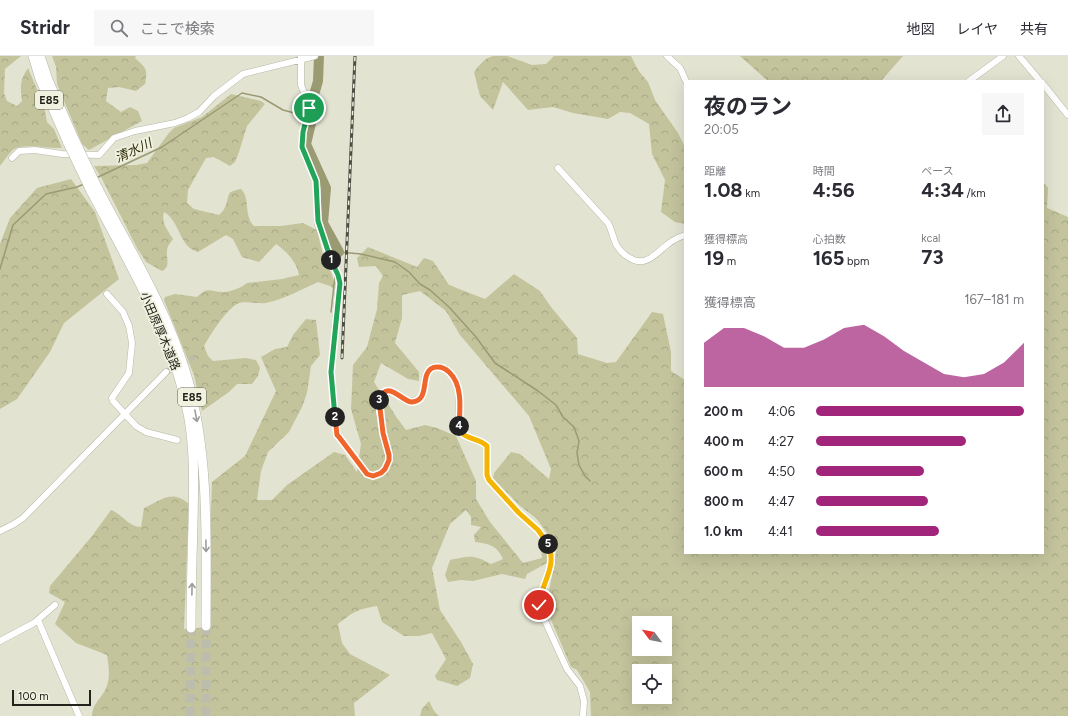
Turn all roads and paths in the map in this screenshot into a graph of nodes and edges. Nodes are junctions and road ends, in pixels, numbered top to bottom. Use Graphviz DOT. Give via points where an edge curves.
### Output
graph roads {
  1 [pos="33,56"];
  2 [pos="40,56"];
  3 [pos="315,56"];
  4 [pos="667,56"];
  5 [pos="1003,56"];
  6 [pos="1019,56"];
  7 [pos="301,57"];
  8 [pos="686,80"];
  9 [pos="970,80"];
  10 [pos="1039,80"];
  11 [pos="1044,85"];
  12 [pos="1068,115"];
  13 [pos="71,141"];
  14 [pos="12,158"];
  15 [pos="558,168"];
  16 [pos="94,190"];
  17 [pos="684,236"];
  18 [pos="106,294"];
  19 [pos="166,372"];
  20 [pos="124,414"];
  21 [pos="176,440"];
  22 [pos="0,531"];
  23 [pos="55,605"];
  24 [pos="38,620"];
  25 [pos="206,626"];
  26 [pos="191,628"];
  27 [pos="0,641"];
  28 [pos="79,716"];
  29 [pos="583,716"];
  1 -- 13 [label="highway, 小田原厚木道路 / E85" via="40,79"];
  2 -- 13 [label="highway, 小田原厚木道路 / E85"];
  3 -- 7 [label="street"];
  4 -- 8 [label="street" via="680,68"];
  5 -- 9 [label="street"];
  6 -- 10 [label="street"];
  7 -- 14 [label="street" via="243,74 214,96 199,112 175,123 118,136 99,155 35,150 19,151"];
  7 -- 29 [label="street" via="301,85 309,105 302,147 316,181 318,225 340,283 331,372 337,435 367,474 379,475 385,469 389,457 378,404 381,396 391,391 408,401 415,401 424,393 430,369 440,366 451,374 459,391 460,431 487,446 489,480 538,530 549,545 552,562 540,599 540,610 567,669 580,686 584,701"];
  11 -- 12 [label="street"];
  13 -- 16 [label="highway, 小田原厚木道路 / E85, bridge"];
  15 -- 17 [label="street" via="608,223 616,244 632,259 648,259"];
  16 -- 25 [label="highway, 小田原厚木道路 / E85, one-way" via="164,317 187,376 200,441 204,497"];
  26 -- 16 [label="highway, 小田原厚木道路 / E85, one-way" via="193,474 187,406 175,363 158,321"];
  18 -- 20 [label="street" via="123,312 132,343 129,373 112,398"];
  19 -- 20 [label="street"];
  20 -- 21 [label="street" via="146,432"];
  20 -- 22 [label="street" via="24,518"];
  23 -- 24 [label="street"];
  24 -- 27 [label="street"];
  24 -- 28 [label="street"];
}
